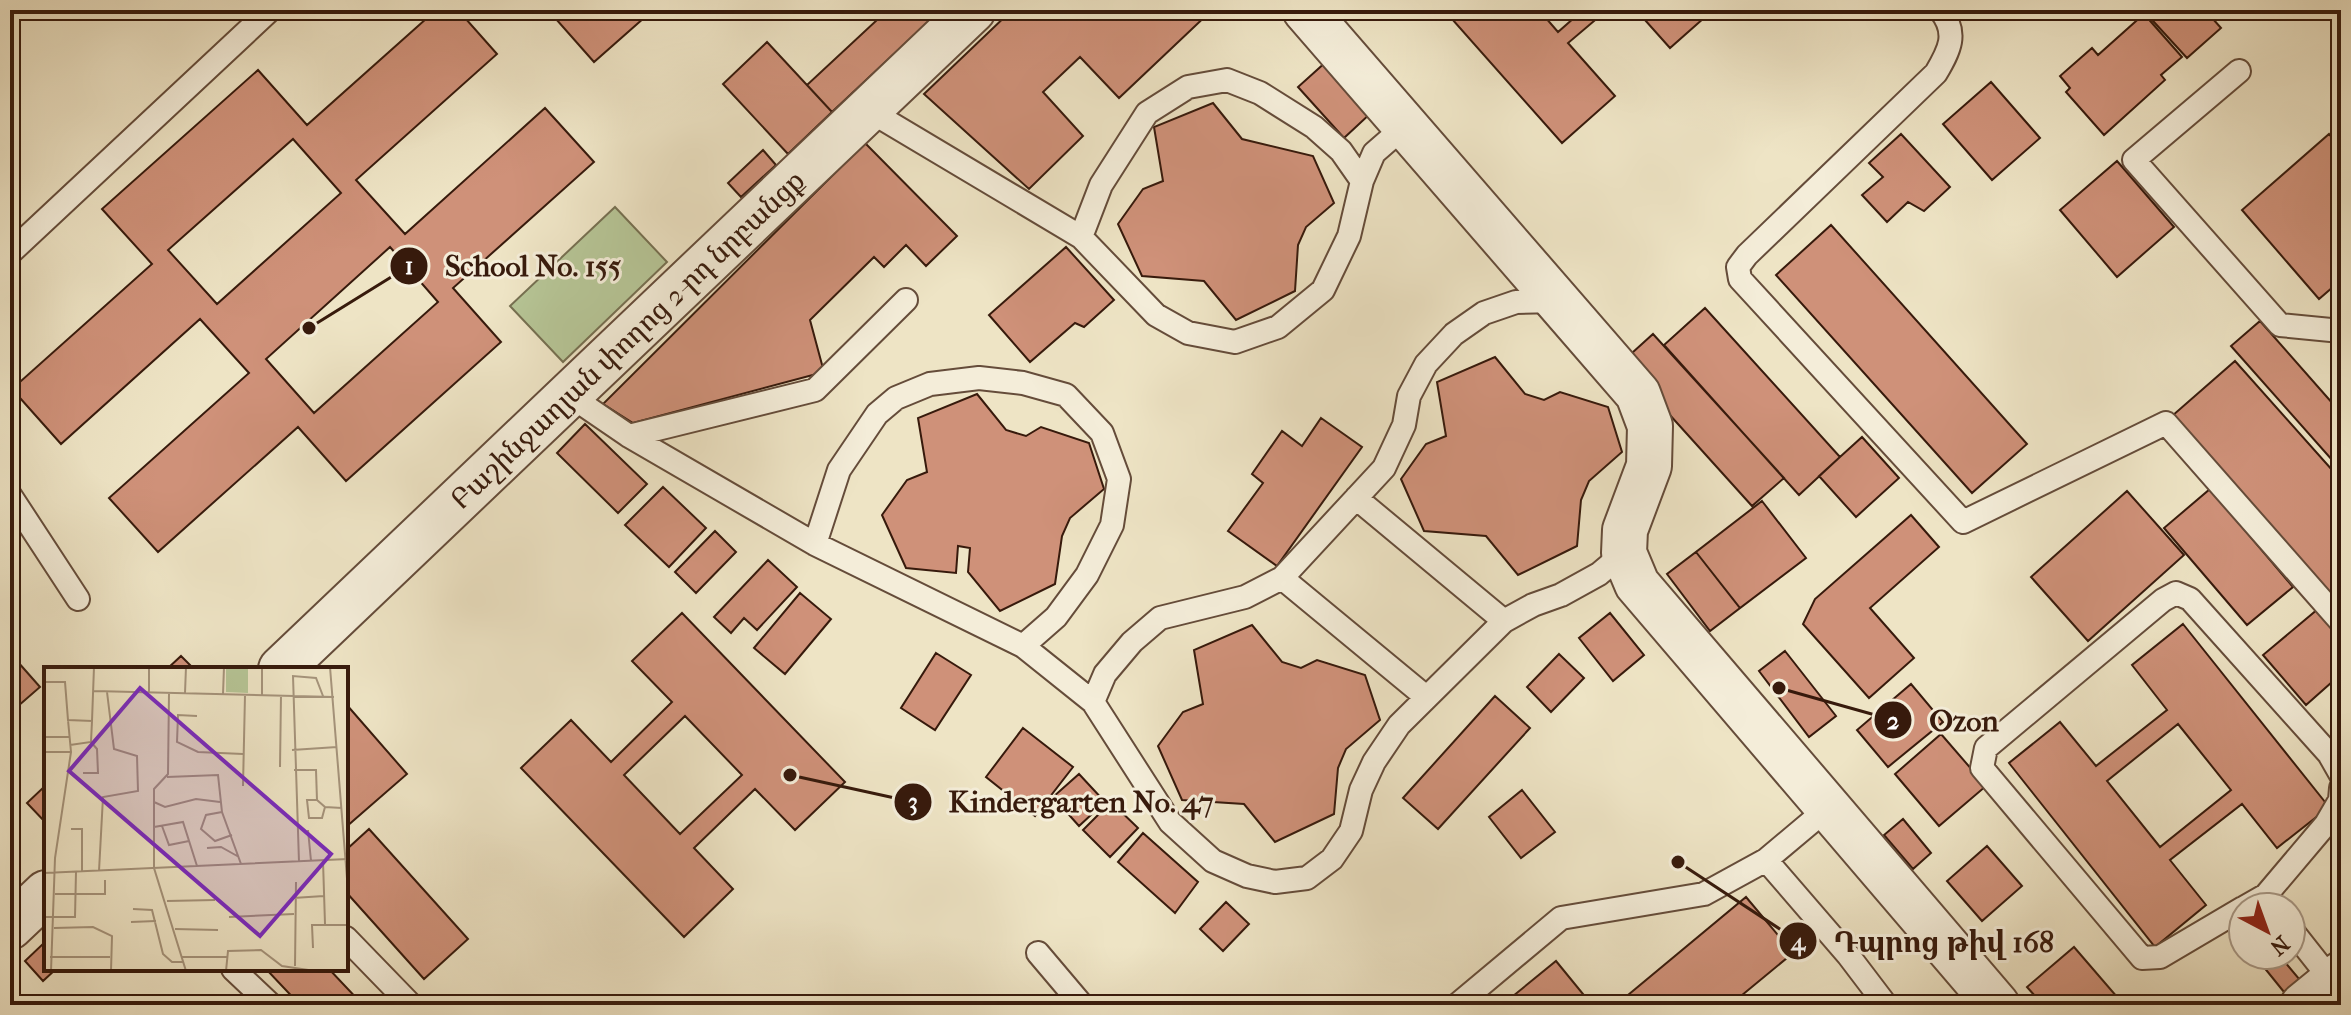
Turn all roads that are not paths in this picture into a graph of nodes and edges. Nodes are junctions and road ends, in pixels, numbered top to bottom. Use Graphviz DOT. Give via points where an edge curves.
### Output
graph roads {
  1 [pos="270,10"];
  2 [pos="973,10"];
  3 [pos="1305,10"];
  4 [pos="1940,10"];
  5 [pos="2239,71"];
  6 [pos="868,110"];
  7 [pos="1405,126"];
  8 [pos="1362,181"];
  9 [pos="1081,237"];
  10 [pos="10,253"];
  11 [pos="906,300"];
  12 [pos="1558,301"];
  13 [pos="2341,331"];
  14 [pos="569,395"];
  15 [pos="629,436"];
  16 [pos="10,495"];
  17 [pos="1356,498"];
  18 [pos="815,544"];
  19 [pos="1624,553"];
  20 [pos="1282,578"];
  21 [pos="78,599"];
  22 [pos="1504,621"];
  23 [pos="2341,622"];
  24 [pos="1023,646"];
  25 [pos="283,667"];
  26 [pos="1426,697"];
  27 [pos="1093,702"];
  28 [pos="2341,775"];
  29 [pos="2341,788"];
  30 [pos="1816,818"];
  31 [pos="1766,860"];
  32 [pos="2277,891"];
  33 [pos="2227,918"];
  34 [pos="348,940"];
  35 [pos="1038,953"];
  36 [pos="2307,956"];
  37 [pos="235,971"];
  38 [pos="2325,987"];
  39 [pos="271,1005"];
  40 [pos="411,1005"];
  41 [pos="1082,1005"];
  42 [pos="1457,1005"];
  43 [pos="1886,1005"];
  44 [pos="1997,1005"];
  1 -- 10 [label="lane"];
  2 -- 6 [label="street, Բաշինջաղյան փողոց 2-րդ նրբանցք"];
  3 -- 7 [label="street"];
  4 -- 23 [label="lane" via="1948,20 1951,48 1936,73 1747,255 1738,267 1740,279 1963,522 2166,423"];
  5 -- 13 [label="lane" via="2134,160 2280,325"];
  6 -- 9 [label="lane"];
  6 -- 14 [label="street, Բաշինջաղյան փողոց 2-րդ նրբանցք"];
  7 -- 8 [label="lane" via="1374,153"];
  7 -- 12 [label="street"];
  8 -- 9 [label="lane" via="1341,151 1314,127 1260,93 1227,80 1188,87 1147,113 1101,185"];
  8 -- 9 [label="lane" via="1349,236 1323,290 1278,327 1235,342 1188,333 1156,315"];
  11 -- 15 [label="lane" via="815,390"];
  12 -- 17 [label="lane" via="1516,302 1484,313 1454,334 1426,364 1384,468"];
  12 -- 19 [label="street" via="1638,394 1650,426 1649,466 1625,530"];
  14 -- 15 [label="lane"];
  14 -- 25 [label="street, Բաշինջաղյան փողոց 2-րդ նրբանցք"];
  15 -- 18 [label="lane"];
  16 -- 21 [label="lane"];
  17 -- 20 [label="lane"];
  17 -- 22 [label="lane"];
  18 -- 24 [label="lane"];
  18 -- 24 [label="lane" via="839,470 877,414 896,398 930,384 979,378 1066,395 1102,433 1111,456 1119,479 1112,525 1087,575"];
  19 -- 22 [label="lane" via="1599,574"];
  19 -- 44 [label="street" via="1637,584"];
  20 -- 26 [label="lane"];
  20 -- 27 [label="lane" via="1245,597 1160,618 1105,674"];
  22 -- 26 [label="lane"];
  24 -- 27 [label="lane"];
  26 -- 27 [label="lane" via="1374,762 1351,831 1332,859 1307,878 1275,882 1213,861 1170,822"];
  28 -- 33 [label="lane" via="2329,754 2190,599 2176,593 1986,748 1982,768 2142,958 2160,957"];
  29 -- 32 [label="lane" via="2326,824"];
  30 -- 31 [label="lane"];
  31 -- 42 [label="lane" via="1704,894 1561,918"];
  31 -- 43 [label="lane"];
  34 -- 40 [label="lane"];
  35 -- 41 [label="lane"];
  36 -- 38 [label="lane"];
  37 -- 39 [label="lane"];
}
